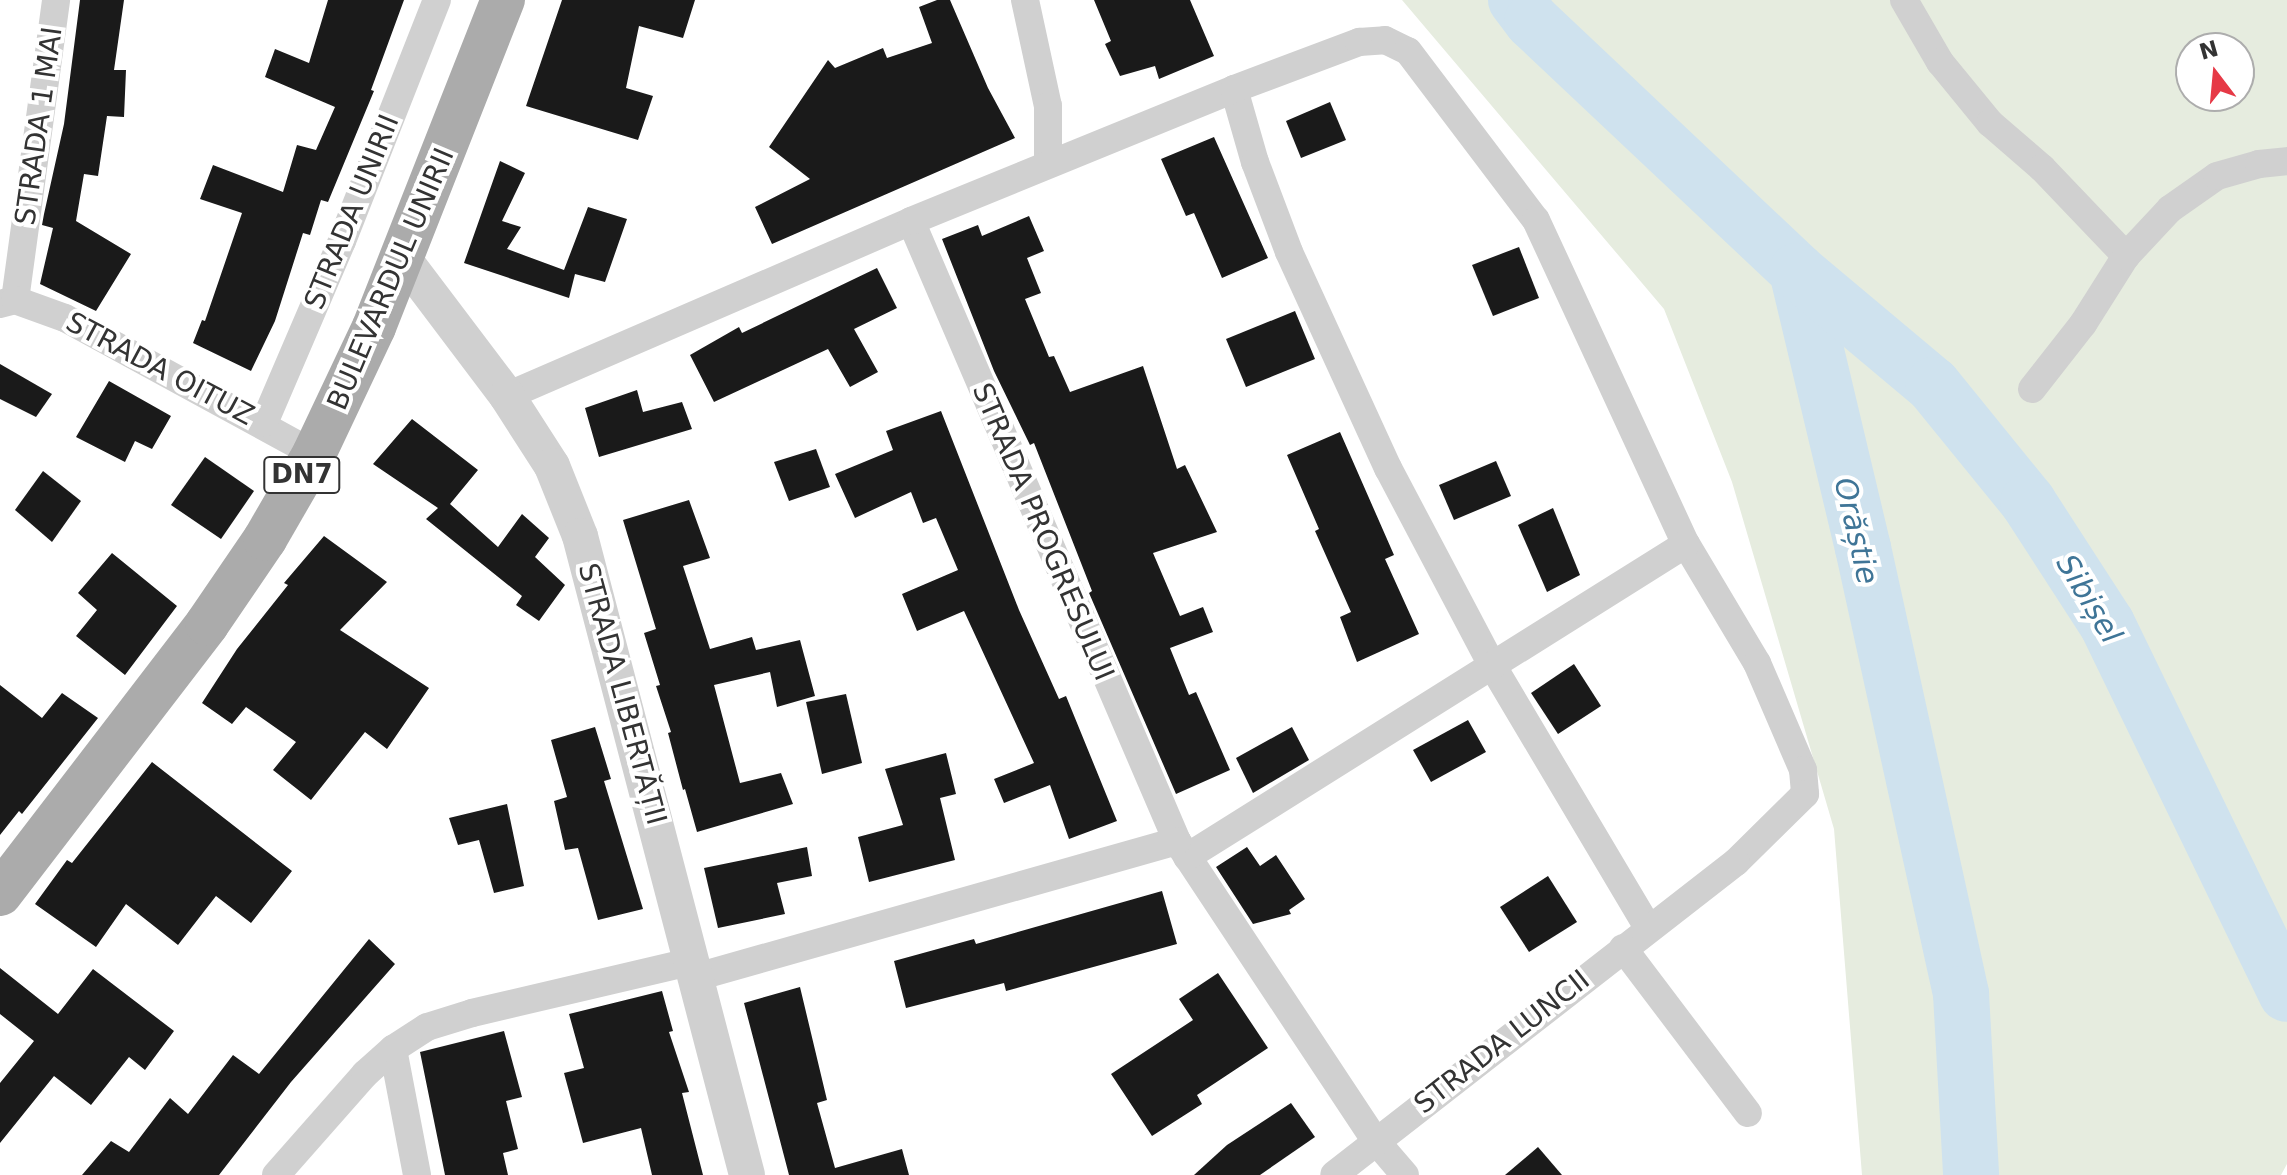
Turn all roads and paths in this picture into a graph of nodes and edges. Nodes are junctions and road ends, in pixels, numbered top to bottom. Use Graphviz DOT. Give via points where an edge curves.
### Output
graph roads {
  1 [pos="56,0"];
  2 [pos="437,0"];
  3 [pos="503,0"];
  4 [pos="1025,0"];
  5 [pos="1904,0"];
  6 [pos="1234,89"];
  7 [pos="2287,161"];
  8 [pos="1048,164"];
  9 [pos="911,221"];
  10 [pos="2126,256"];
  11 [pos="402,257"];
  12 [pos="7,302"];
  13 [pos="2032,389"];
  14 [pos="507,396"];
  15 [pos="264,423"];
  16 [pos="314,454"];
  17 [pos="1686,544"];
  18 [pos="1492,665"];
  19 [pos="1182,849"];
  20 [pos="0,894"];
  21 [pos="1649,929"];
  22 [pos="1623,948"];
  23 [pos="691,970"];
  24 [pos="393,1049"];
  25 [pos="1748,1113"];
  26 [pos="1375,1140"];
  27 [pos="276,1175"];
  28 [pos="417,1175"];
  29 [pos="747,1175"];
  30 [pos="1334,1175"];
  31 [pos="1405,1175"];
  1 -- 12 [label="street, STRADA 1 MAI"];
  2 -- 15 [label="street, STRADA UNIRII"];
  3 -- 11 [label="main road, BULEVARDUL UNIRII / DN7"];
  4 -- 8 [label="street" via="1048,106"];
  5 -- 10 [label="street" via="1940,62 1990,123 2042,168"];
  6 -- 8 [label="street"];
  6 -- 17 [label="street" via="1359,42 1385,40 1408,51 1536,220"];
  6 -- 18 [label="street" via="1255,162 1329,342 1410,513"];
  7 -- 10 [label="street" via="2217,176 2170,209"];
  8 -- 9 [label="street"];
  9 -- 14 [label="street"];
  9 -- 19 [label="street, STRADA PROGRESULUI"];
  10 -- 13 [label="street" via="2083,324"];
  11 -- 14 [label="street, STRADA LIBERTĂȚII"];
  11 -- 16 [label="main road, BULEVARDUL UNIRII / DN7"];
  12 -- 15 [label="street, STRADA OITUZ" via="65,318"];
  14 -- 23 [label="street, STRADA LIBERTĂȚII" via="552,466 580,536"];
  15 -- 16 [label="street, STRADA OITUZ"];
  16 -- 20 [label="main road, BULEVARDUL UNIRII / DN7" via="207,624"];
  17 -- 18 [label="street"];
  17 -- 21 [label="street, STRADA LUNCII" via="1757,663 1803,770 1805,794 1736,862"];
  18 -- 19 [label="street"];
  18 -- 21 [label="street"];
  19 -- 23 [label="street"];
  19 -- 26 [label="street, STRADA PROGRESULUI"];
  21 -- 22 [label="street, STRADA LUNCII"];
  22 -- 25 [label="street"];
  22 -- 26 [label="street, STRADA LUNCII"];
  23 -- 24 [label="street" via="472,1013 427,1027"];
  23 -- 29 [label="street, STRADA LIBERTĂȚII"];
  24 -- 27 [label="street" via="333,1106"];
  24 -- 28 [label="street"];
  26 -- 30 [label="street, STRADA LUNCII"];
  26 -- 31 [label="street, STRADA PROGRESULUI"];
}
